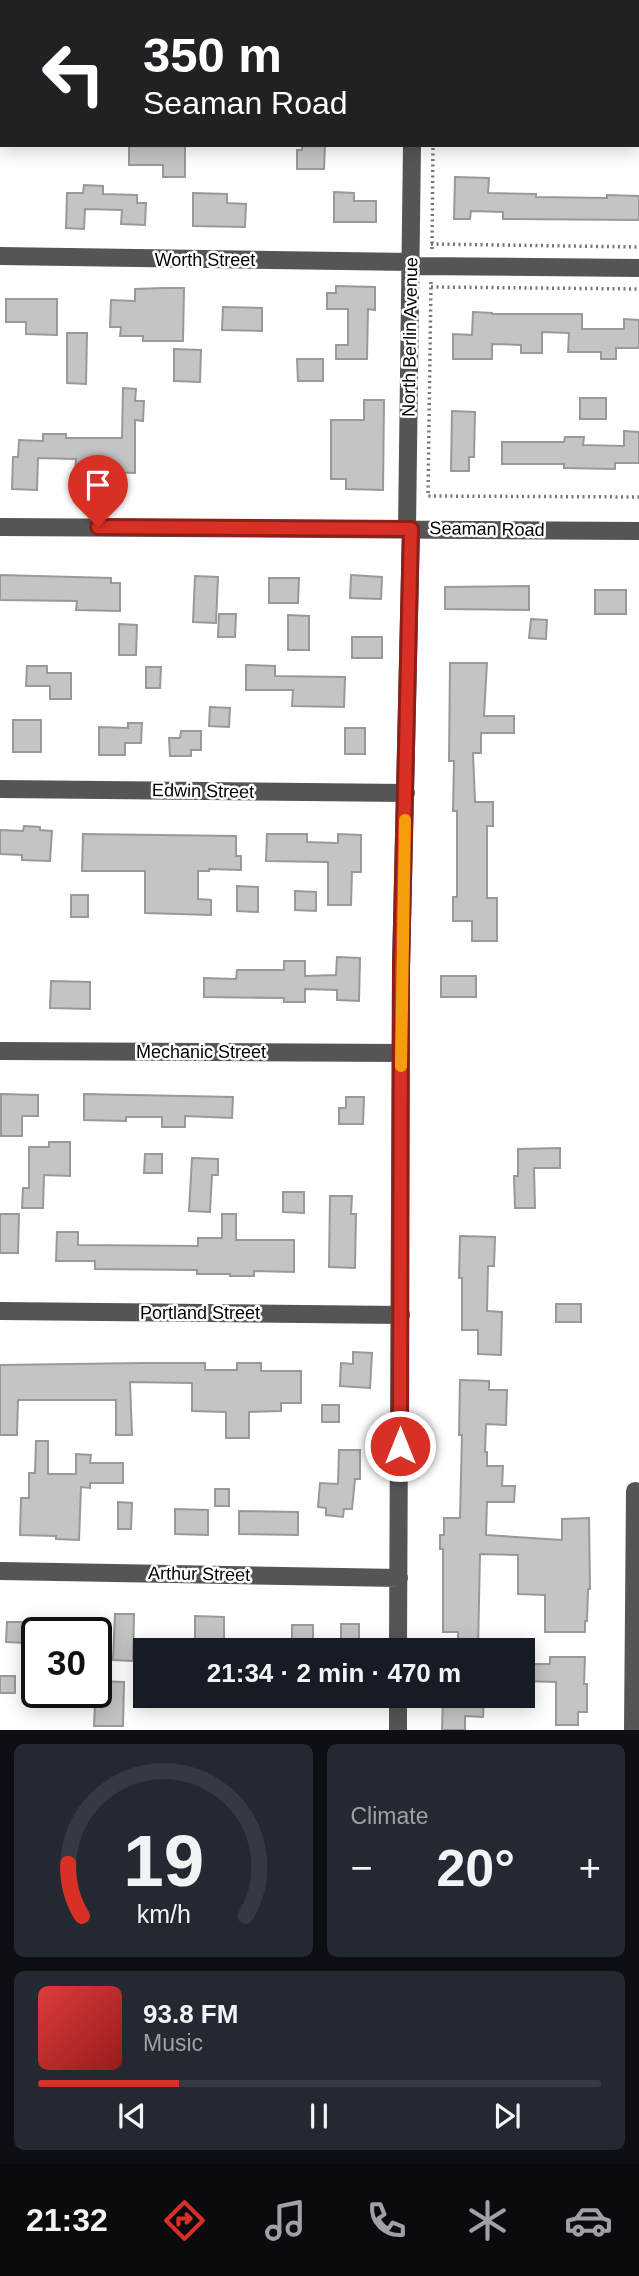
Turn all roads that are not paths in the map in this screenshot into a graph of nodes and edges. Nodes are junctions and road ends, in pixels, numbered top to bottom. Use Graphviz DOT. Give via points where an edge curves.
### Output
graph roads {
  1 [pos="412,147"];
  2 [pos="0,256"];
  3 [pos="411,264"];
  4 [pos="639,268"];
  5 [pos="0,527"];
  6 [pos="409,529"];
  7 [pos="639,531"];
  8 [pos="0,789"];
  9 [pos="406,793"];
  10 [pos="0,1051"];
  11 [pos="401,1053"];
  12 [pos="0,1311"];
  13 [pos="401,1315"];
  14 [pos="635,1491"];
  15 [pos="0,1571"];
  16 [pos="399,1578"];
  17 [pos="637,1635"];
  18 [pos="398,1638"];
  19 [pos="398,1708"];
  20 [pos="398,1730"];
  21 [pos="633,1730"];
  1 -- 3 [label="street, North Berlin Avenue"];
  2 -- 3 [label="street, Worth Street"];
  3 -- 4 [label="street, Worth Street"];
  3 -- 6 [label="street, North Berlin Avenue"];
  5 -- 6 [label="street, Seaman Road"];
  6 -- 7 [label="street, Seaman Road"];
  6 -- 9 [label="street, North Berlin Avenue"];
  8 -- 9 [label="street, Edwin Street"];
  9 -- 11 [label="street, North Berlin Avenue"];
  10 -- 11 [label="street, Mechanic Street"];
  11 -- 13 [label="street, North Berlin Avenue"];
  12 -- 13 [label="street, Portland Street"];
  13 -- 16 [label="street, North Berlin Avenue"];
  14 -- 17 [label="street"];
  15 -- 16 [label="street, Arthur Street"];
  16 -- 18 [label="street, North Berlin Avenue"];
  17 -- 21 [label="street"];
  19 -- 20 [label="street"];
}
